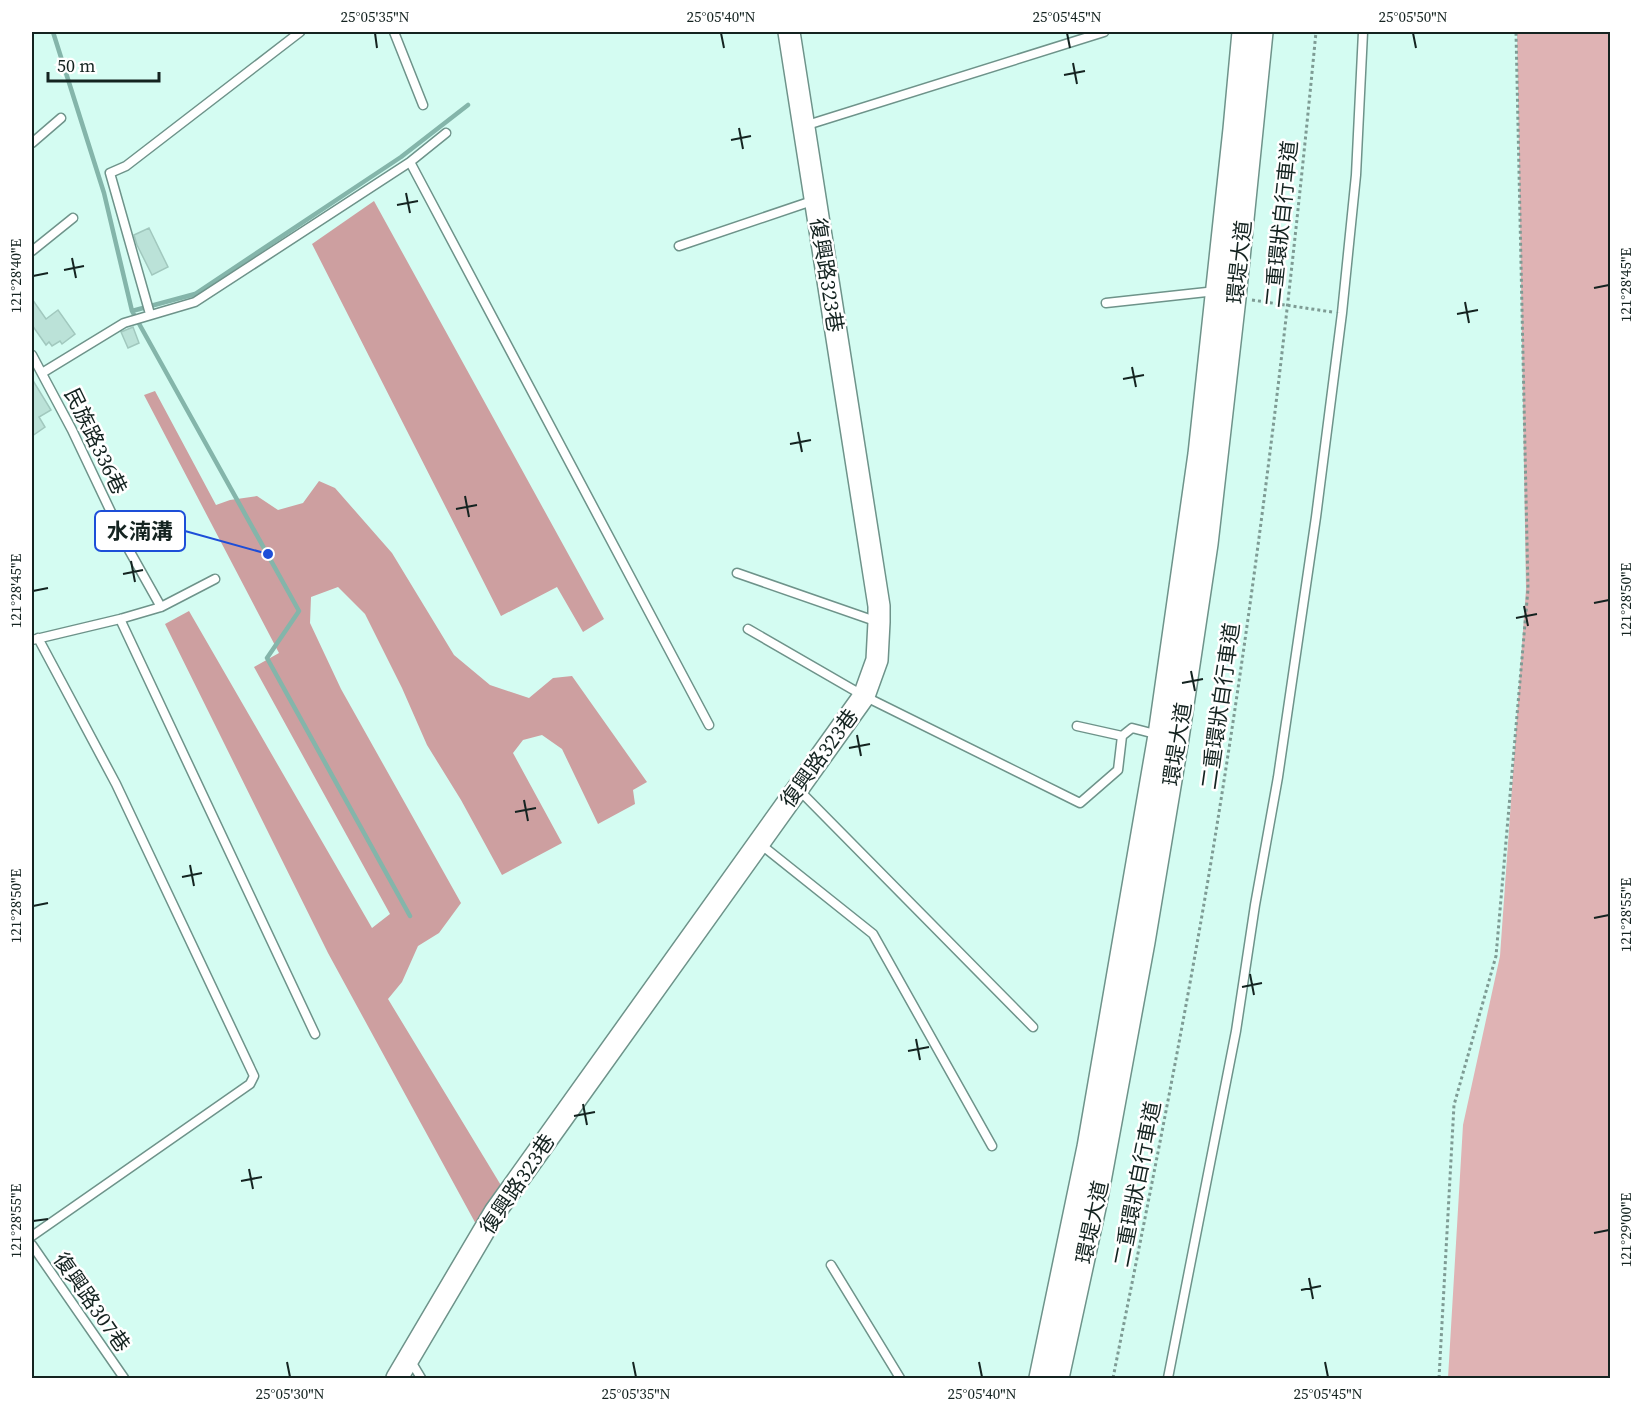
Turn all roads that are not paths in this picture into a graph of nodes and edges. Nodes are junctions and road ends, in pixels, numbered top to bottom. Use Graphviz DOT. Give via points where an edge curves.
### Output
graph roads {
  1 [pos="300,32"];
  2 [pos="394,32"];
  3 [pos="789,32"];
  4 [pos="1104,32"];
  5 [pos="1243,32"];
  6 [pos="1262,32"];
  7 [pos="1363,32"];
  8 [pos="423,105"];
  9 [pos="62,118"];
  10 [pos="803,126"];
  11 [pos="446,133"];
  12 [pos="32,143"];
  13 [pos="410,162"];
  14 [pos="815,200"];
  15 [pos="73,218"];
  16 [pos="679,246"];
  17 [pos="32,251"];
  18 [pos="1217,291"];
  19 [pos="1106,303"];
  20 [pos="150,314"];
  21 [pos="32,356"];
  22 [pos="42,373"];
  23 [pos="737,573"];
  24 [pos="215,579"];
  25 [pos="161,607"];
  26 [pos="120,619"];
  27 [pos="879,622"];
  28 [pos="748,629"];
  29 [pos="35,639"];
  30 [pos="864,696"];
  31 [pos="709,725"];
  32 [pos="1077,726"];
  33 [pos="1159,735"];
  34 [pos="1122,736"];
  35 [pos="797,789"];
  36 [pos="759,842"];
  37 [pos="1033,1028"];
  38 [pos="315,1034"];
  39 [pos="992,1146"];
  40 [pos="32,1236"];
  41 [pos="32,1245"];
  42 [pos="831,1264"];
  43 [pos="409,1358"];
  44 [pos="124,1378"];
  45 [pos="397,1378"];
  46 [pos="421,1378"];
  47 [pos="900,1378"];
  48 [pos="1040,1378"];
  49 [pos="1058,1378"];
  50 [pos="1168,1378"];
  1 -- 20 [label="lane" via="126,166 110,173"];
  2 -- 8 [label="lane"];
  3 -- 10 [label="street, 復興路323巷"];
  4 -- 10 [label="lane"];
  5 -- 18 [label="street, 環堤大道"];
  6 -- 49 [label="street, 環堤大道" via="1207,544 1144,942 1096,1203"];
  7 -- 50 [label="lane" via="1356,175 1316,517 1236,1031"];
  9 -- 12 [label="lane"];
  10 -- 14 [label="street, 復興路323巷"];
  11 -- 13 [label="lane"];
  13 -- 20 [label="lane" via="195,302"];
  13 -- 31 [label="lane"];
  14 -- 16 [label="lane"];
  14 -- 27 [label="street, 復興路323巷"];
  15 -- 17 [label="lane"];
  18 -- 19 [label="lane"];
  18 -- 33 [label="street, 環堤大道" via="1199,454"];
  20 -- 22 [label="lane" via="124,323"];
  21 -- 22 [label="lane, 民族路336巷"];
  22 -- 25 [label="lane, 民族路336巷"];
  23 -- 27 [label="lane"];
  24 -- 25 [label="lane"];
  25 -- 26 [label="lane"];
  26 -- 29 [label="lane"];
  26 -- 38 [label="lane"];
  27 -- 30 [label="street, 復興路323巷" via="877,660"];
  28 -- 30 [label="lane"];
  29 -- 40 [label="lane" via="116,784 254,1076 250,1084"];
  30 -- 34 [label="lane" via="1080,803 1119,770"];
  30 -- 35 [label="street, 復興路323巷"];
  32 -- 34 [label="lane"];
  33 -- 34 [label="lane" via="1132,728"];
  33 -- 48 [label="street, 環堤大道" via="1088,1147"];
  35 -- 36 [label="street, 復興路323巷"];
  35 -- 37 [label="lane"];
  36 -- 39 [label="lane" via="873,934"];
  36 -- 43 [label="street, 復興路323巷" via="495,1212"];
  41 -- 44 [label="lane, 復興路307巷"];
  42 -- 47 [label="lane"];
  43 -- 45 [label="street, 復興路323巷"];
  43 -- 46 [label="lane"];
}
